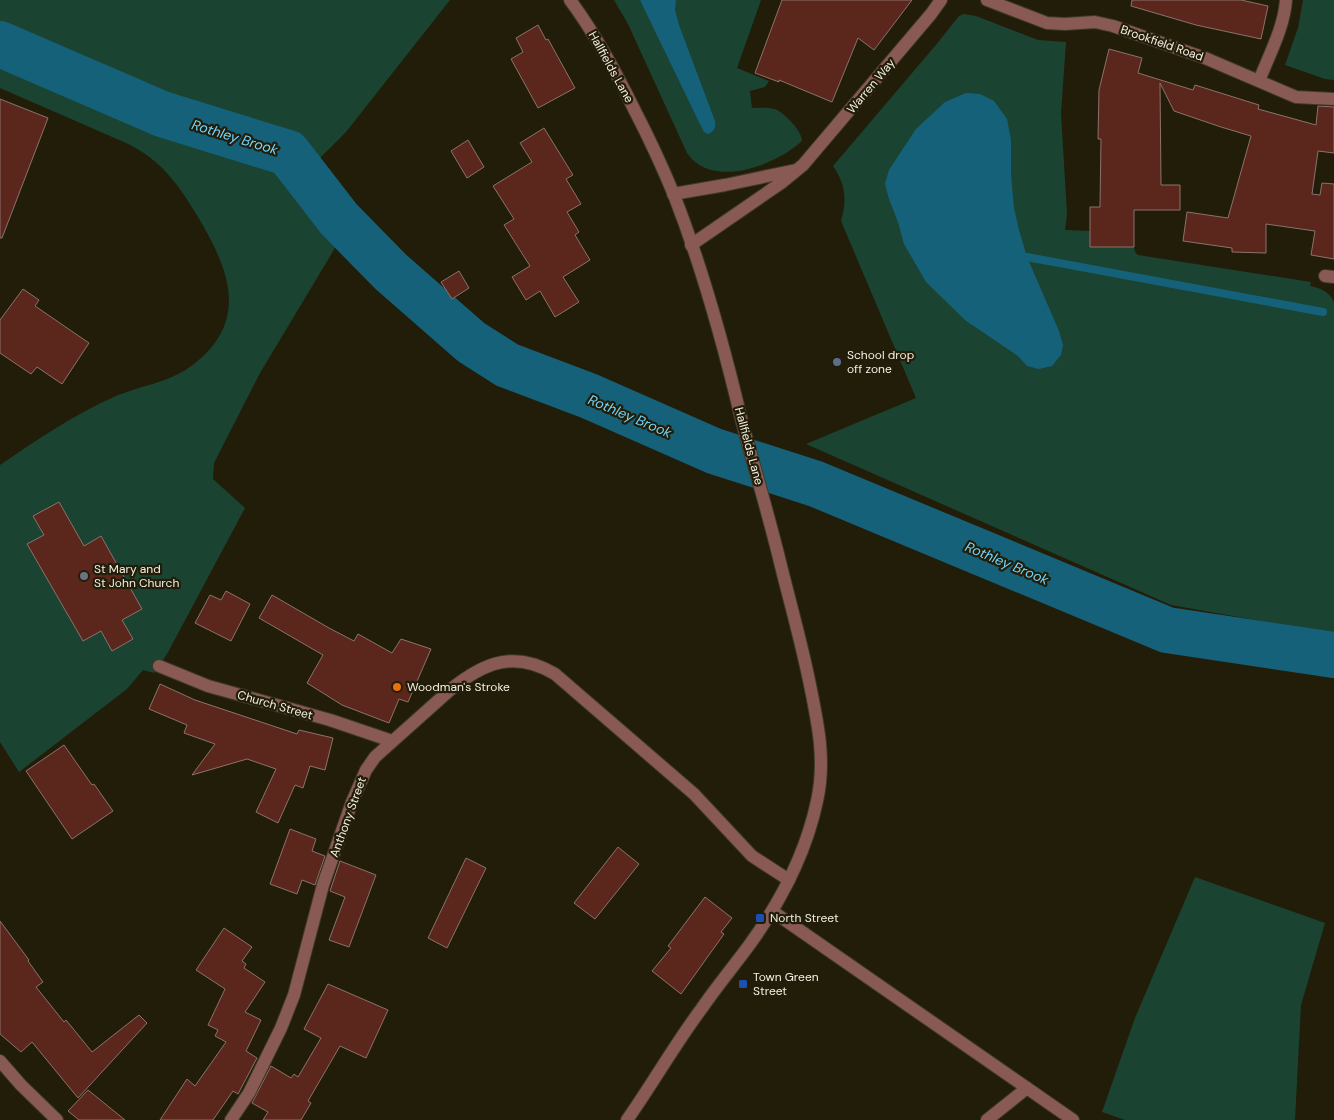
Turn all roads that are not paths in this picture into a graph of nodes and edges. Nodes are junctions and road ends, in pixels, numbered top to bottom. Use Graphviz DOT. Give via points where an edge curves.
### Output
graph roads {
  1 [pos="570,0"];
  2 [pos="941,0"];
  3 [pos="987,0"];
  4 [pos="1286,0"];
  5 [pos="1259,81"];
  6 [pos="1334,99"];
  7 [pos="797,170"];
  8 [pos="673,194"];
  9 [pos="692,245"];
  10 [pos="159,666"];
  11 [pos="392,741"];
  12 [pos="789,880"];
  13 [pos="772,911"];
  14 [pos="0,1061"];
  15 [pos="1027,1088"];
  16 [pos="57,1120"];
  17 [pos="231,1120"];
  18 [pos="627,1120"];
  19 [pos="987,1120"];
  20 [pos="1073,1120"];
  1 -- 8 [label="street, Hallfields Lane" via="617,74"];
  2 -- 7 [label="street, Warren Way"];
  3 -- 5 [label="street, Brookfield Road" via="1047,23 1095,22 1113,26 1192,53"];
  4 -- 5 [label="street" via="1274,45"];
  5 -- 6 [label="street, Brookfield Road" via="1296,97"];
  7 -- 8 [label="street"];
  7 -- 9 [label="street, Warren Way"];
  8 -- 9 [label="street, Hallfields Lane"];
  9 -- 12 [label="street, Hallfields Lane" via="727,356 820,730 818,800 807,839"];
  10 -- 11 [label="street, Church Street" via="208,686"];
  11 -- 12 [label="street, Anthony Street" via="472,674 497,663 523,660 535,664 571,687 694,794 752,856"];
  11 -- 17 [label="street, Anthony Street" via="375,757 358,786 323,885 291,1003 266,1059"];
  12 -- 13 [label="street, Hallfields Lane"];
  13 -- 15 [label="street"];
  13 -- 18 [label="street" via="689,1026"];
  14 -- 16 [label="street"];
  15 -- 19 [label="street"];
  15 -- 20 [label="street"];
}
